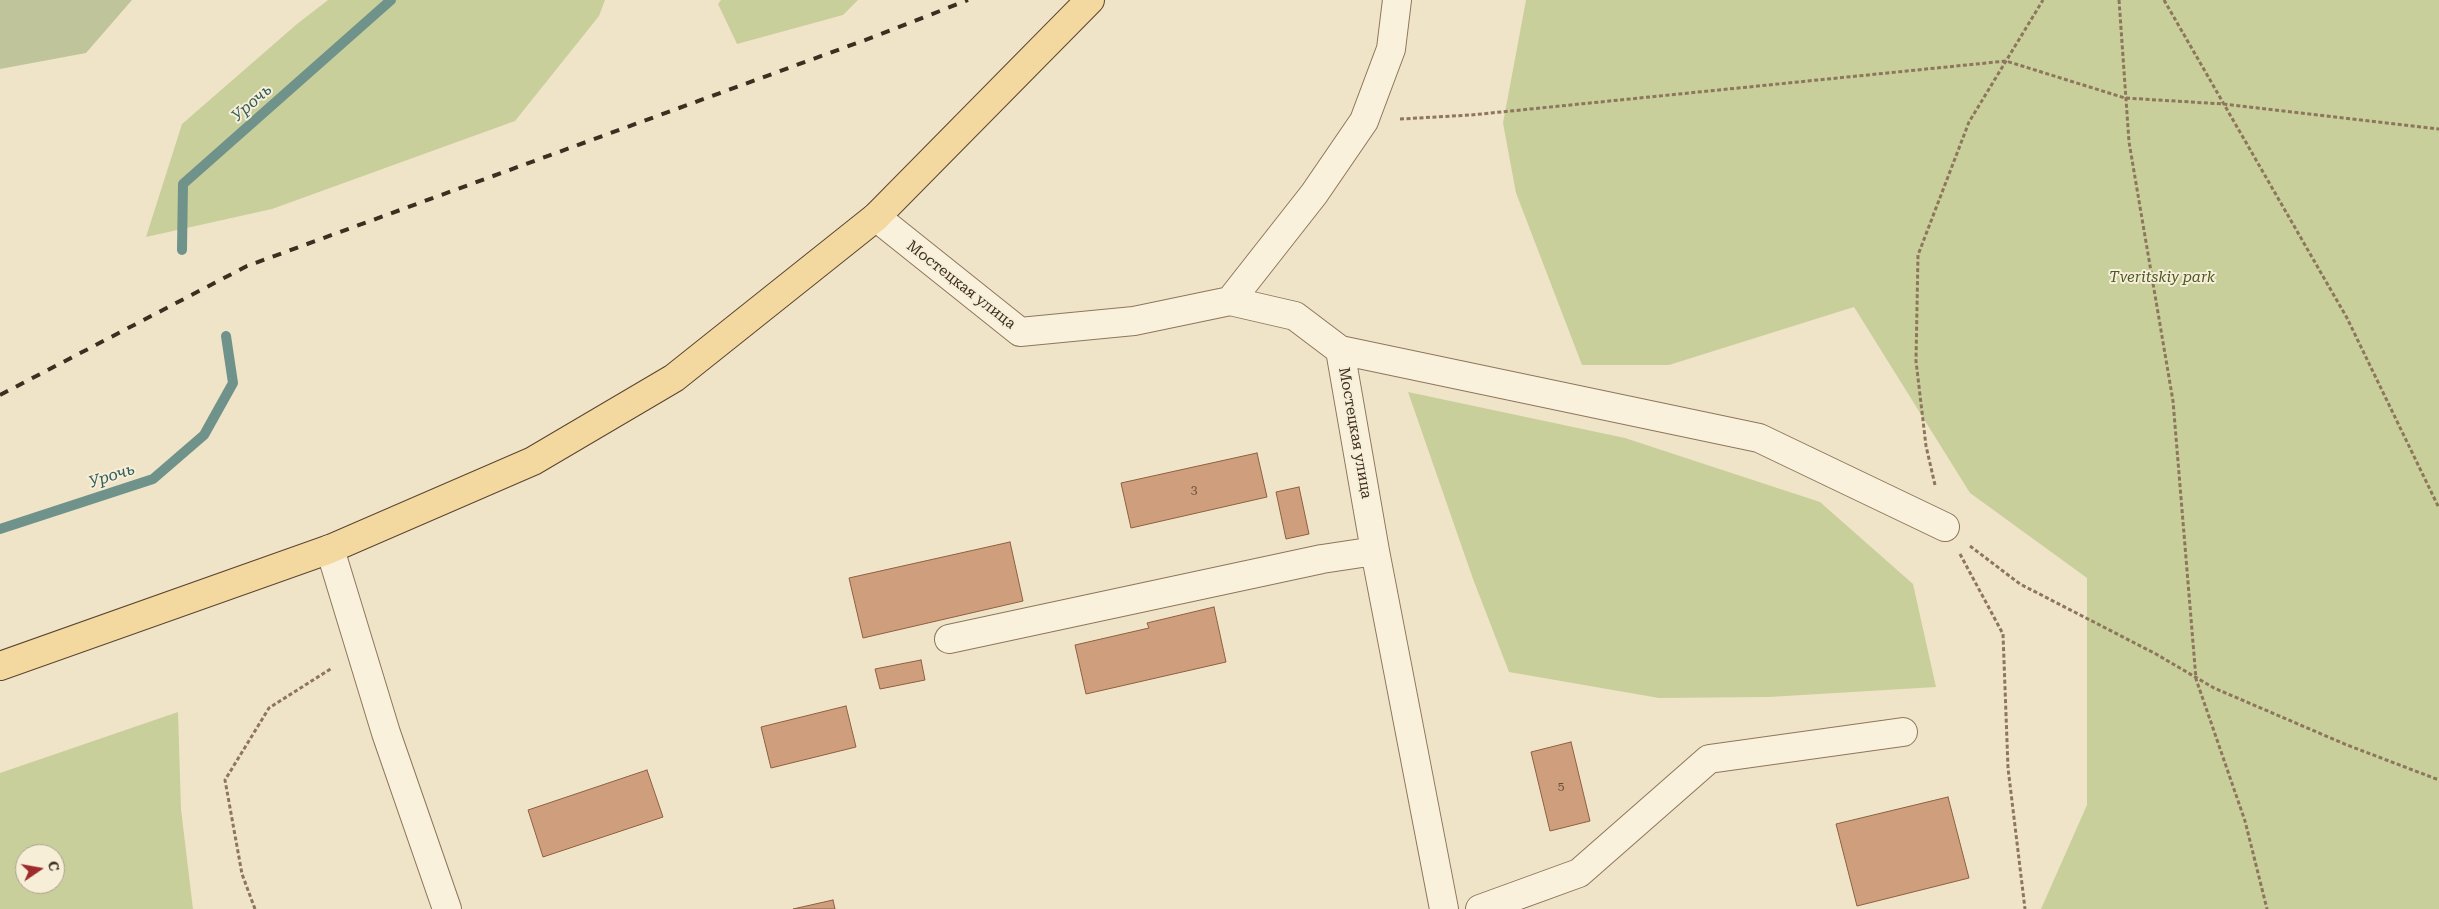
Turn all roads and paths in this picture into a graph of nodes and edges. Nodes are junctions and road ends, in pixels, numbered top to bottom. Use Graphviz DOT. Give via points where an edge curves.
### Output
graph roads {
  1 [pos="1090,0"];
  2 [pos="1397,0"];
  3 [pos="2043,0"];
  4 [pos="2118,0"];
  5 [pos="2164,0"];
  6 [pos="2006,61"];
  7 [pos="2125,98"];
  8 [pos="2224,104"];
  9 [pos="1364,121"];
  10 [pos="2439,128"];
  11 [pos="876,217"];
  12 [pos="1230,301"];
  13 [pos="1340,350"];
  14 [pos="2439,508"];
  15 [pos="1945,527"];
  16 [pos="330,549"];
  17 [pos="1375,551"];
  18 [pos="949,639"];
  19 [pos="360,651"];
  20 [pos="0,666"];
  21 [pos="2196,679"];
  22 [pos="1902,732"];
  23 [pos="2439,780"];
  24 [pos="255,909"];
  25 [pos="447,909"];
  26 [pos="1444,909"];
  27 [pos="1480,909"];
  28 [pos="2025,909"];
  29 [pos="2267,909"];
  1 -- 11 [label="main road"];
  2 -- 9 [label="street" via="1391,49"];
  3 -- 6 [label="path"];
  4 -- 7 [label="path"];
  5 -- 8 [label="path"];
  6 -- 7 [label="path"];
  6 -- 9 [label="path" via="1471,115"];
  6 -- 15 [label="path" via="1969,122 1918,255 1916,361 1926,446"];
  7 -- 8 [label="path"];
  7 -- 21 [label="path" via="2128,142 2173,401"];
  8 -- 10 [label="path"];
  8 -- 14 [label="path" via="2347,318"];
  9 -- 12 [label="street" via="1314,194"];
  11 -- 12 [label="street, Мостецкая улица" via="1020,332 1134,322"];
  11 -- 16 [label="main road" via="674,378 533,461"];
  12 -- 13 [label="street, Мостецкая улица" via="1295,316"];
  13 -- 15 [label="street" via="1760,438"];
  13 -- 17 [label="street, Мостецкая улица"];
  15 -- 21 [label="path" via="2020,584 2156,654"];
  15 -- 28 [label="path" via="2003,634 2008,768"];
  16 -- 19 [label="street"];
  16 -- 20 [label="main road"];
  17 -- 18 [label="street" via="1322,559"];
  17 -- 26 [label="street, Мостецкая улица"];
  19 -- 24 [label="path" via="269,708 225,780 242,874"];
  19 -- 25 [label="street"];
  21 -- 23 [label="path"];
  21 -- 29 [label="path" via="2245,821"];
  22 -- 27 [label="street" via="1709,759 1579,873"];
}
